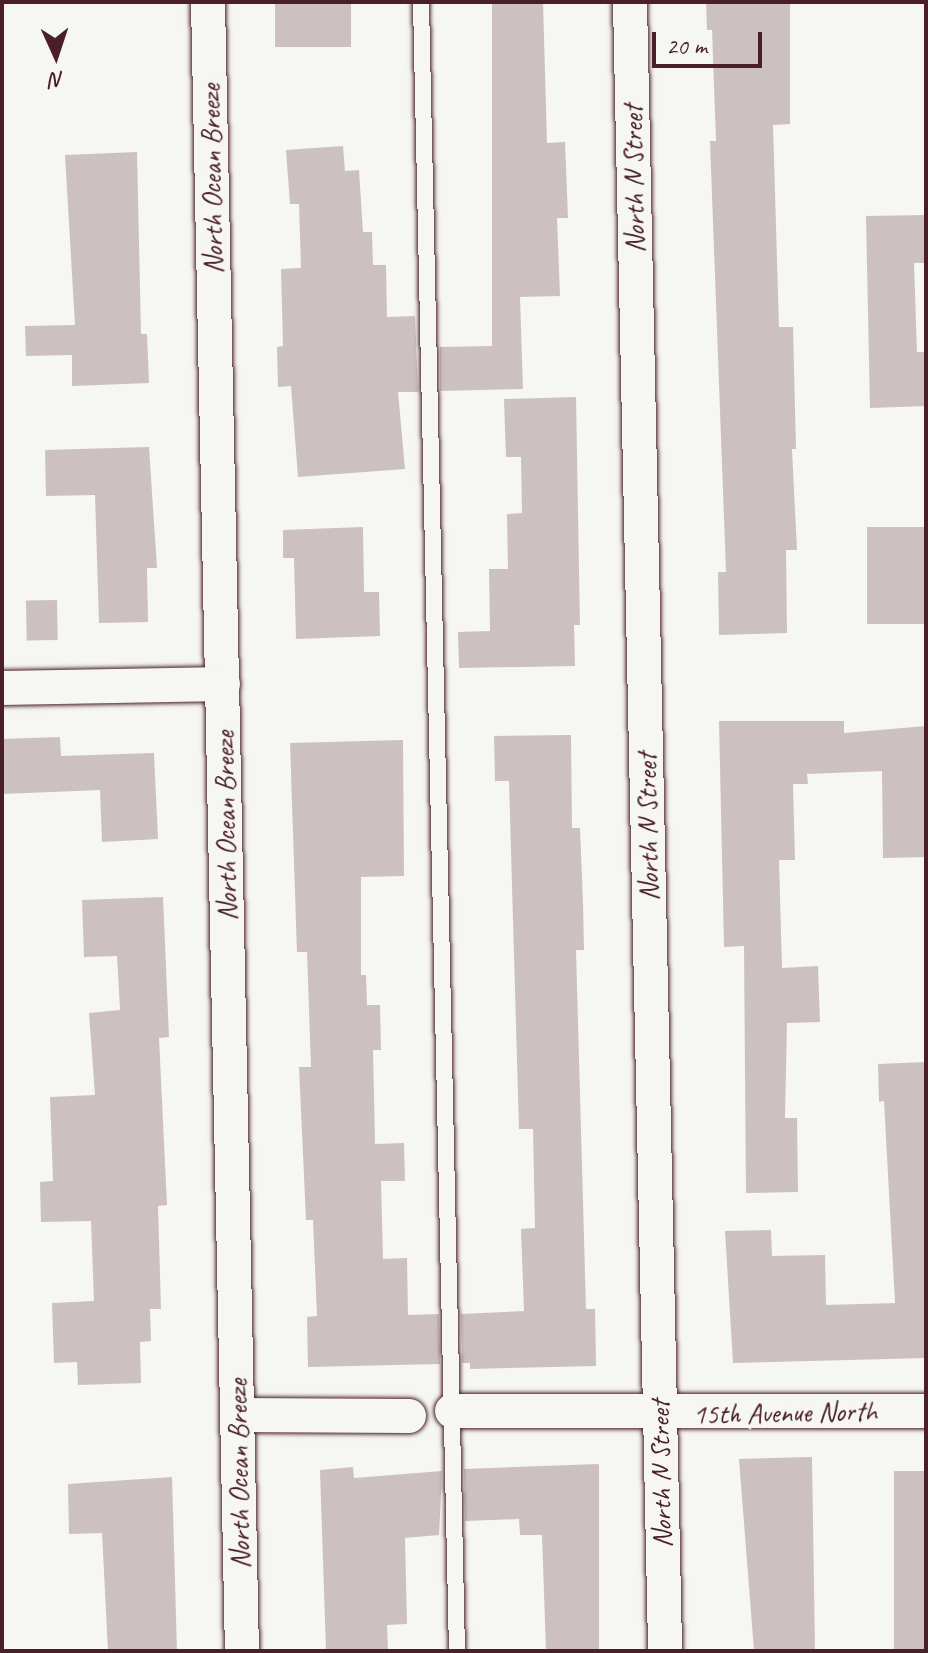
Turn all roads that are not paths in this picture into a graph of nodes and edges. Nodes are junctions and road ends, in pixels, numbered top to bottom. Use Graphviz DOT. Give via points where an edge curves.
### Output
graph roads {
  1 [pos="208,2"];
  2 [pos="421,2"];
  3 [pos="630,2"];
  4 [pos="223,684"];
  5 [pos="2,688"];
  6 [pos="452,1411"];
  7 [pos="926,1411"];
  8 [pos="660,1414"];
  9 [pos="237,1415"];
  10 [pos="409,1416"];
  11 [pos="242,1651"];
  12 [pos="457,1651"];
  13 [pos="665,1651"];
  1 -- 4 [label="street, North Ocean Breeze"];
  2 -- 6 [label="lane"];
  3 -- 8 [label="street, North N Street"];
  4 -- 5 [label="street"];
  4 -- 9 [label="street, North Ocean Breeze"];
  6 -- 8 [label="street, 15th Avenue North"];
  6 -- 12 [label="lane"];
  7 -- 8 [label="street, 15th Avenue North"];
  8 -- 13 [label="street, North N Street"];
  9 -- 10 [label="street"];
  9 -- 11 [label="street, North Ocean Breeze"];
}
